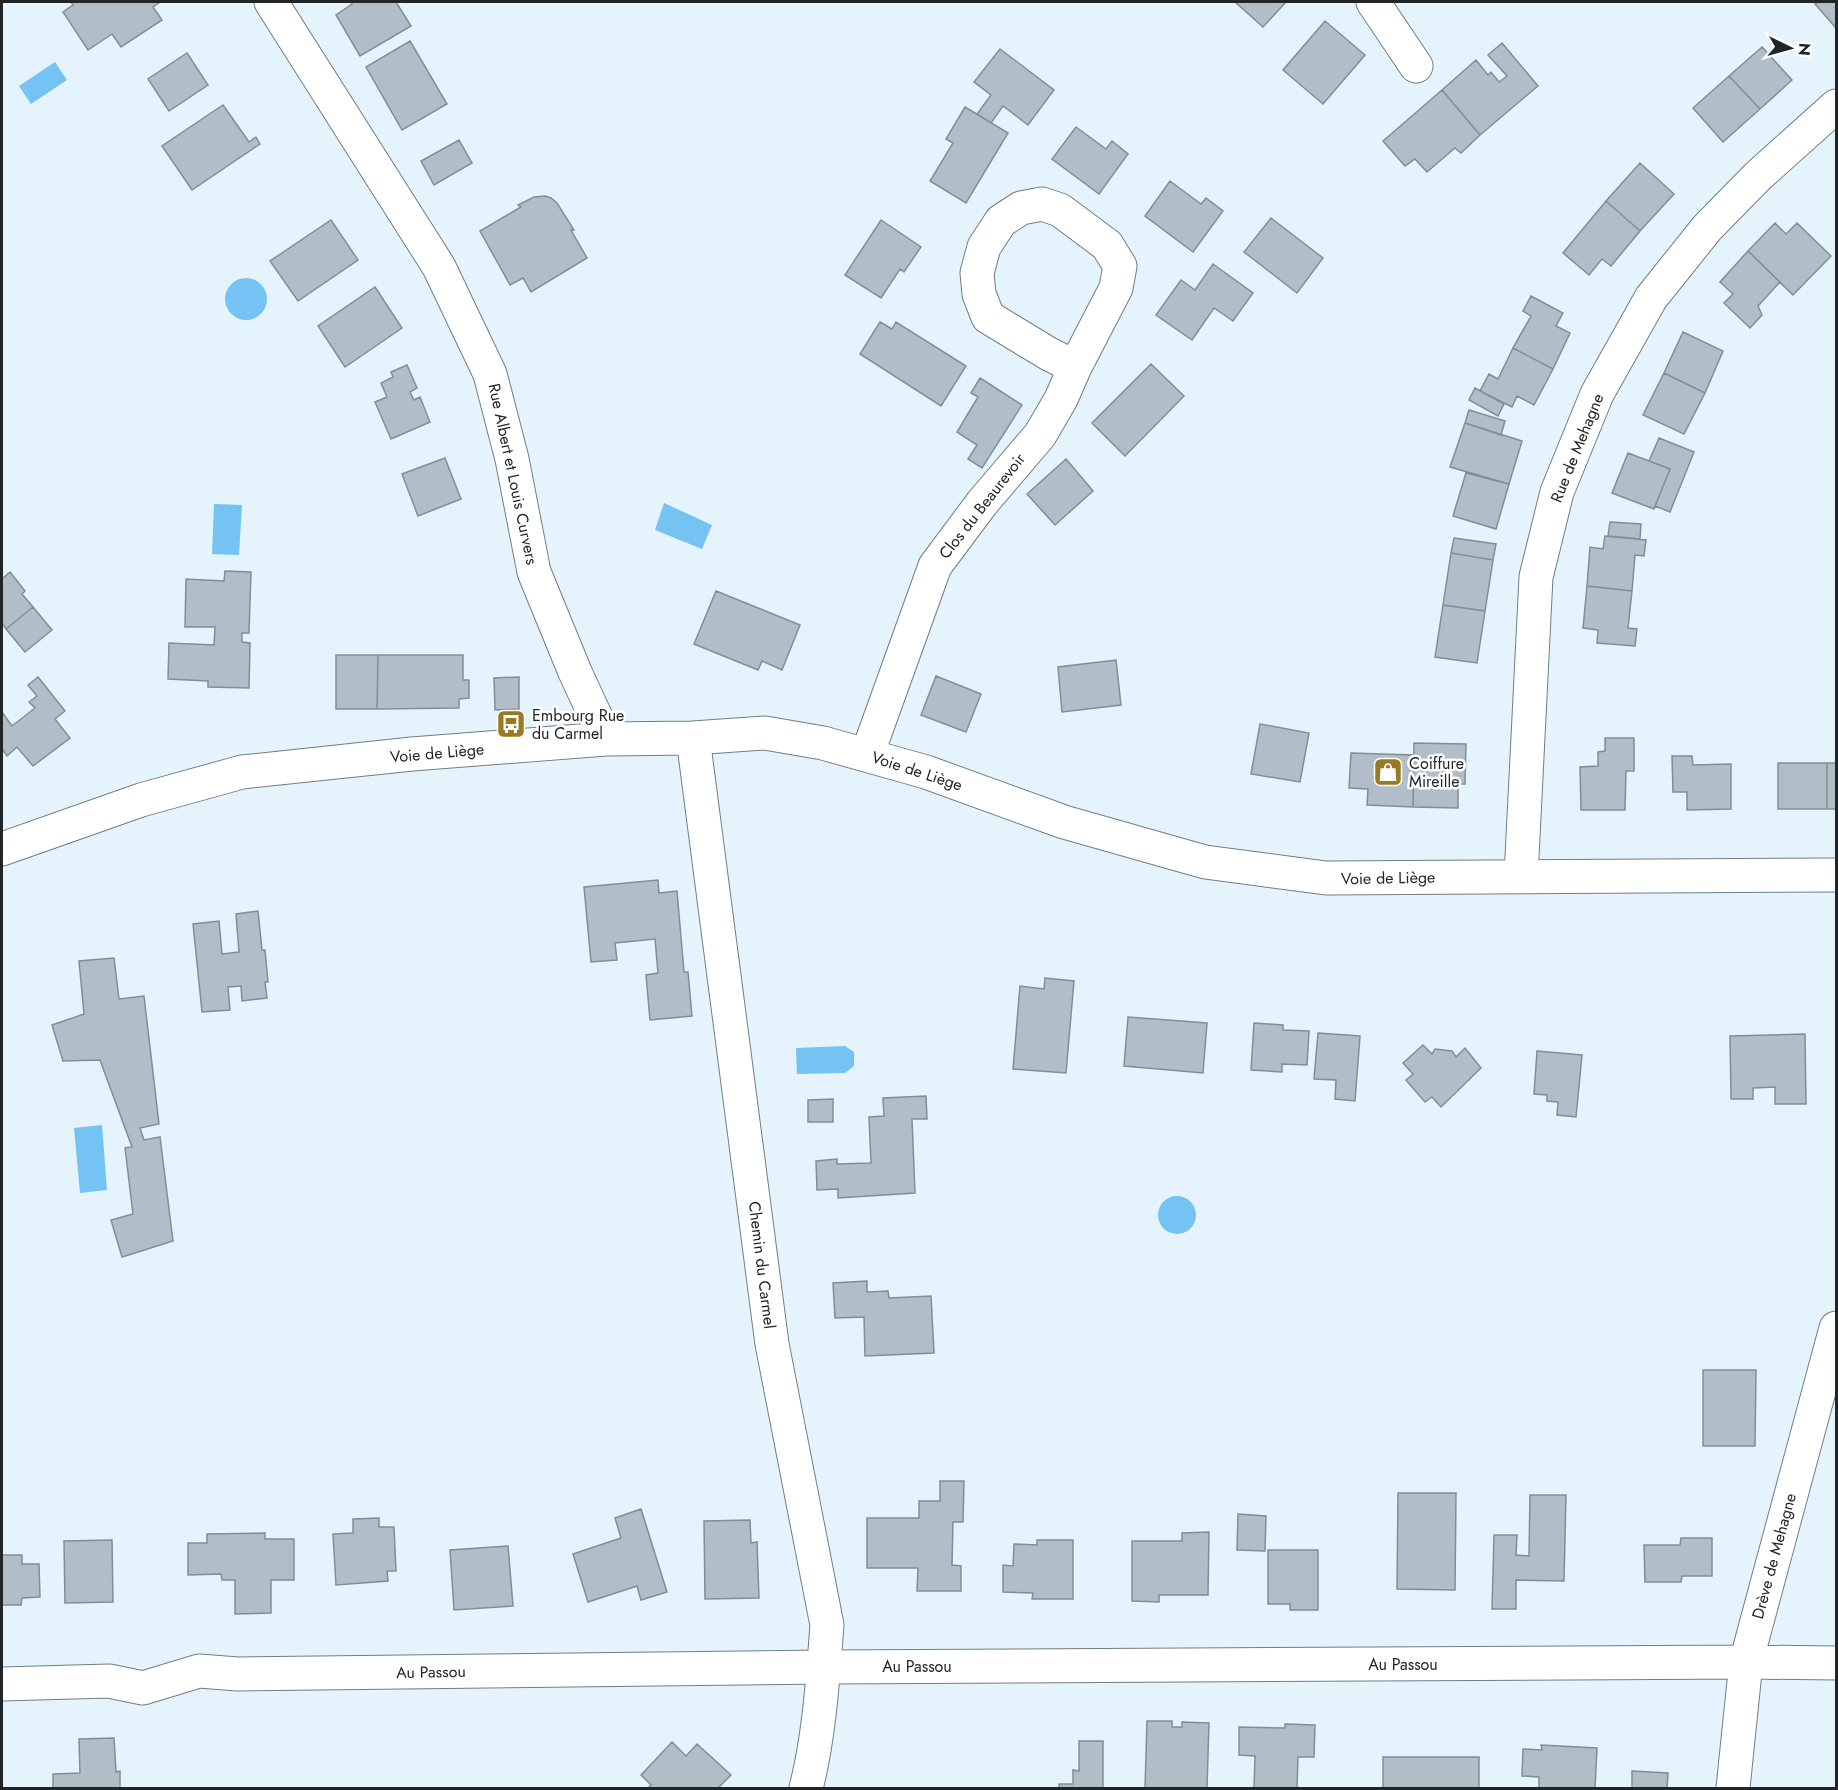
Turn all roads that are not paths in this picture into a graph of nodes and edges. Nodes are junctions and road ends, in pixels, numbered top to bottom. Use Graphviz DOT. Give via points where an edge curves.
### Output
graph roads {
  1 [pos="271,2"];
  2 [pos="1373,2"];
  3 [pos="1416,66"];
  4 [pos="1836,106"];
  5 [pos="1076,367"];
  6 [pos="693,738"];
  7 [pos="606,739"];
  8 [pos="867,755"];
  9 [pos="2,849"];
  10 [pos="1836,875"];
  11 [pos="1521,877"];
  12 [pos="1836,1328"];
  13 [pos="1746,1662"];
  14 [pos="1836,1663"];
  15 [pos="824,1667"];
  16 [pos="2,1684"];
  17 [pos="806,1788"];
  18 [pos="1733,1788"];
  1 -- 7 [label="street, Rue Albert et Louis Curvers" via="439,267 490,374 512,459 534,572"];
  2 -- 3 [label="street"];
  4 -- 11 [label="street, Rue de Mehagne" via="1707,228 1651,298 1598,394 1557,492 1536,577"];
  5 -- 5 [label="street, Clos du Beaurevoir" via="988,317 979,294 977,273 984,248 1001,221 1021,208 1042,204 1060,210 1107,245 1120,266 1116,288"];
  5 -- 8 [label="street, Clos du Beaurevoir" via="1040,435 935,566"];
  6 -- 7 [label="street, Voie de Liège"];
  6 -- 8 [label="street, Voie de Liège" via="765,733"];
  6 -- 15 [label="street, Chemin du Carmel" via="772,1344 827,1626"];
  7 -- 9 [label="street, Voie de Liège" via="242,772 141,800"];
  8 -- 11 [label="street, Voie de Liège" via="1064,822 1205,862 1326,878"];
  10 -- 11 [label="street, Voie de Liège"];
  12 -- 13 [label="street, Drève de Mehagne"];
  13 -- 14 [label="street, Au Passou"];
  13 -- 15 [label="street, Au Passou"];
  13 -- 18 [label="street, Drève de Mehagne"];
  15 -- 16 [label="street, Au Passou" via="238,1674 199,1671 143,1688 109,1681"];
  15 -- 17 [label="street, Chemin du Carmel"];
}
